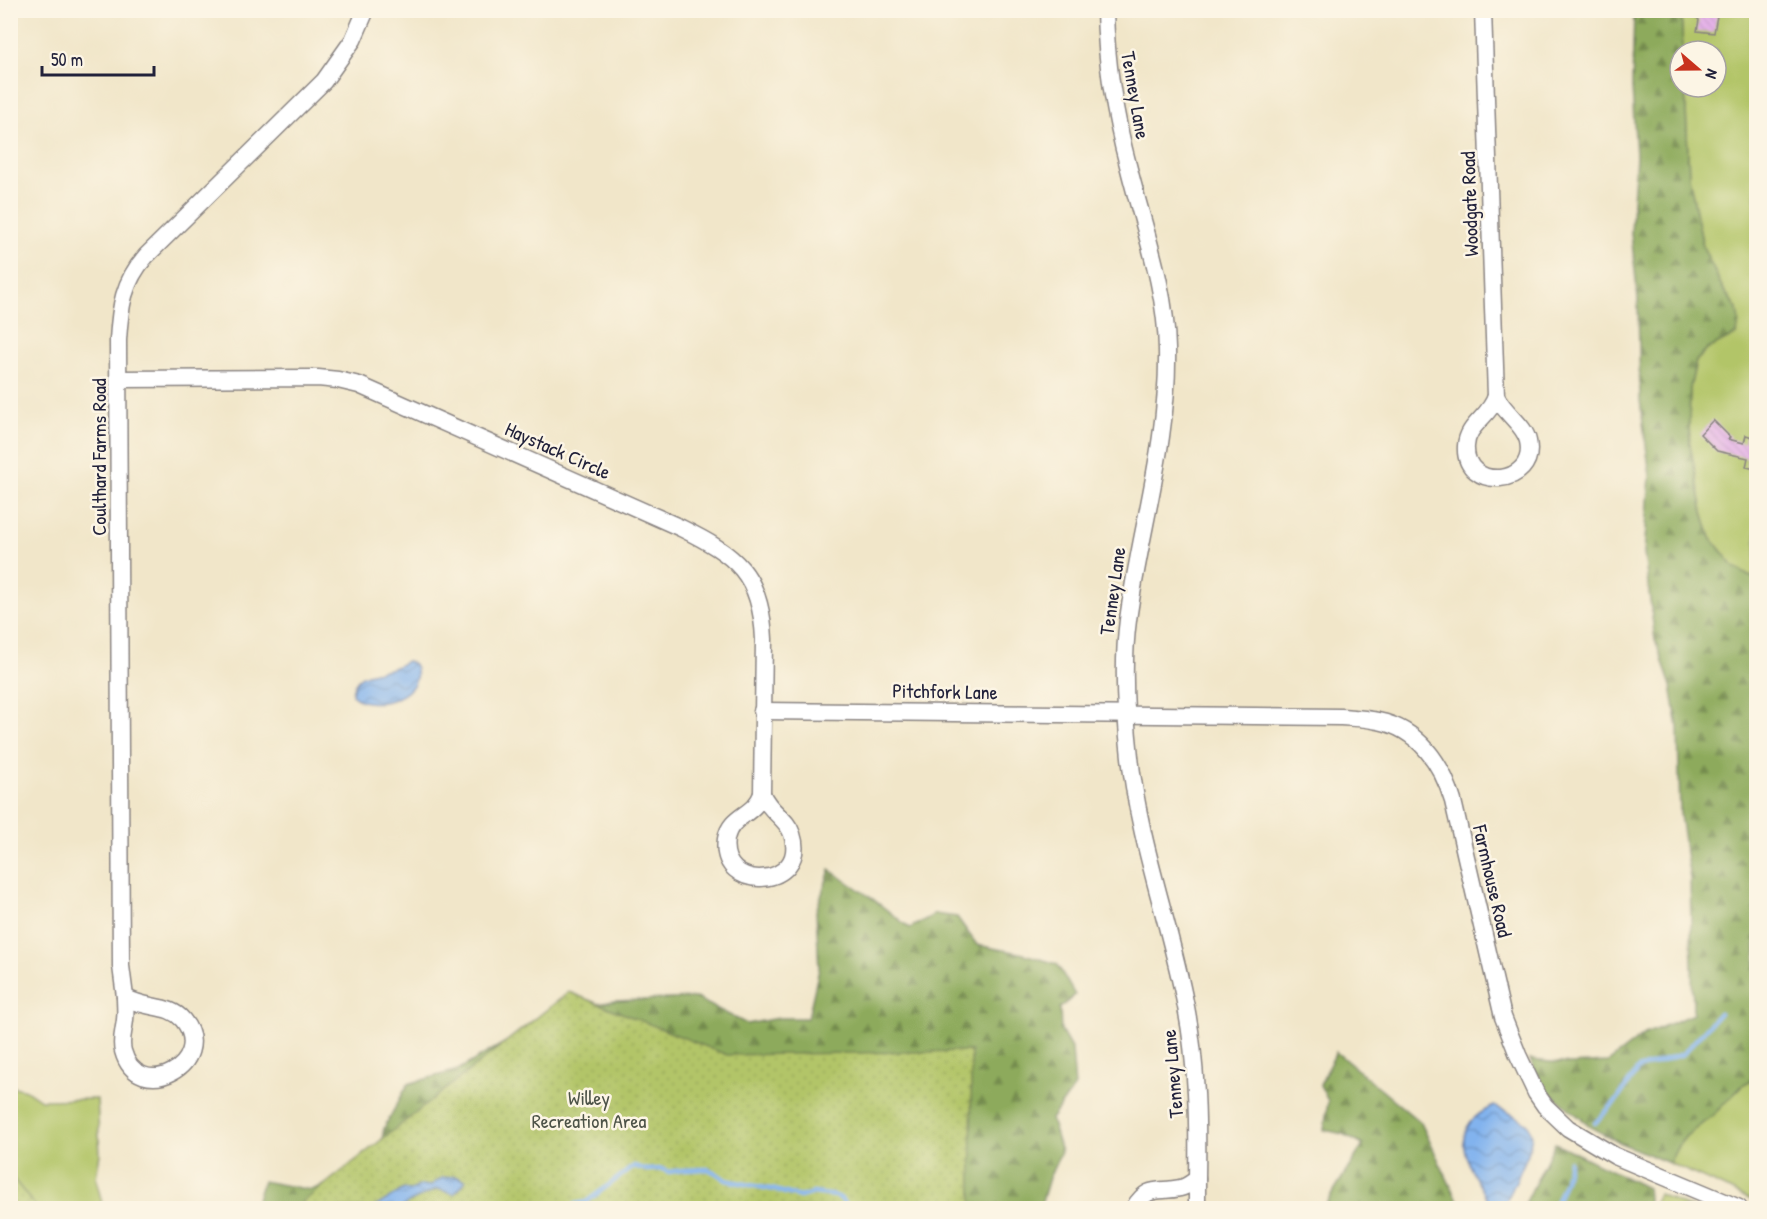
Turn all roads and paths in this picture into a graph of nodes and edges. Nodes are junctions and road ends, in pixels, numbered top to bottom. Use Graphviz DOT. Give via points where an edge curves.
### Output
graph roads {
  1 [pos="366,10"];
  2 [pos="1105,10"];
  3 [pos="1483,10"];
  4 [pos="119,379"];
  5 [pos="1496,396"];
  6 [pos="762,711"];
  7 [pos="1127,714"];
  8 [pos="762,794"];
  9 [pos="125,997"];
  10 [pos="1197,1179"];
  11 [pos="1134,1209"];
  12 [pos="1197,1209"];
  13 [pos="1739,1209"];
  1 -- 4 [label="street, Coulthard Farms Road" via="354,40 324,81 138,266 126,287 120,314"];
  2 -- 7 [label="street, Tenney Lane" via="1109,73 1128,166 1164,303 1167,347 1160,444 1128,620"];
  3 -- 5 [label="street, Woodgate Road"];
  4 -- 6 [label="street, Haystack Circle" via="301,378 350,383 695,535 733,559 755,589 763,625"];
  4 -- 9 [label="street, Coulthard Farms Road" via="121,954"];
  5 -- 5 [label="street" via="1494,406 1470,432 1466,444 1473,468 1495,479 1519,471 1529,448 1524,430"];
  6 -- 7 [label="street, Pitchfork Lane"];
  6 -- 8 [label="street, Haystack Circle"];
  7 -- 10 [label="street, Tenney Lane" via="1139,817 1193,1043"];
  7 -- 13 [label="street, Farmhouse Road" via="1353,718 1388,724 1418,740 1440,766 1451,792 1503,1017 1541,1099 1569,1128 1615,1156"];
  8 -- 8 [label="street" via="754,808 731,826 726,837 732,866 741,874 758,879 781,872 789,864 794,847 791,829 770,809"];
  9 -- 9 [label="street, Coulthard Farms Road" via="121,1044 128,1062 149,1077 175,1072 190,1051 191,1037 186,1025 172,1011"];
  10 -- 11 [label="street" via="1186,1187 1150,1192"];
  10 -- 12 [label="street, Tenney Lane"];
}
